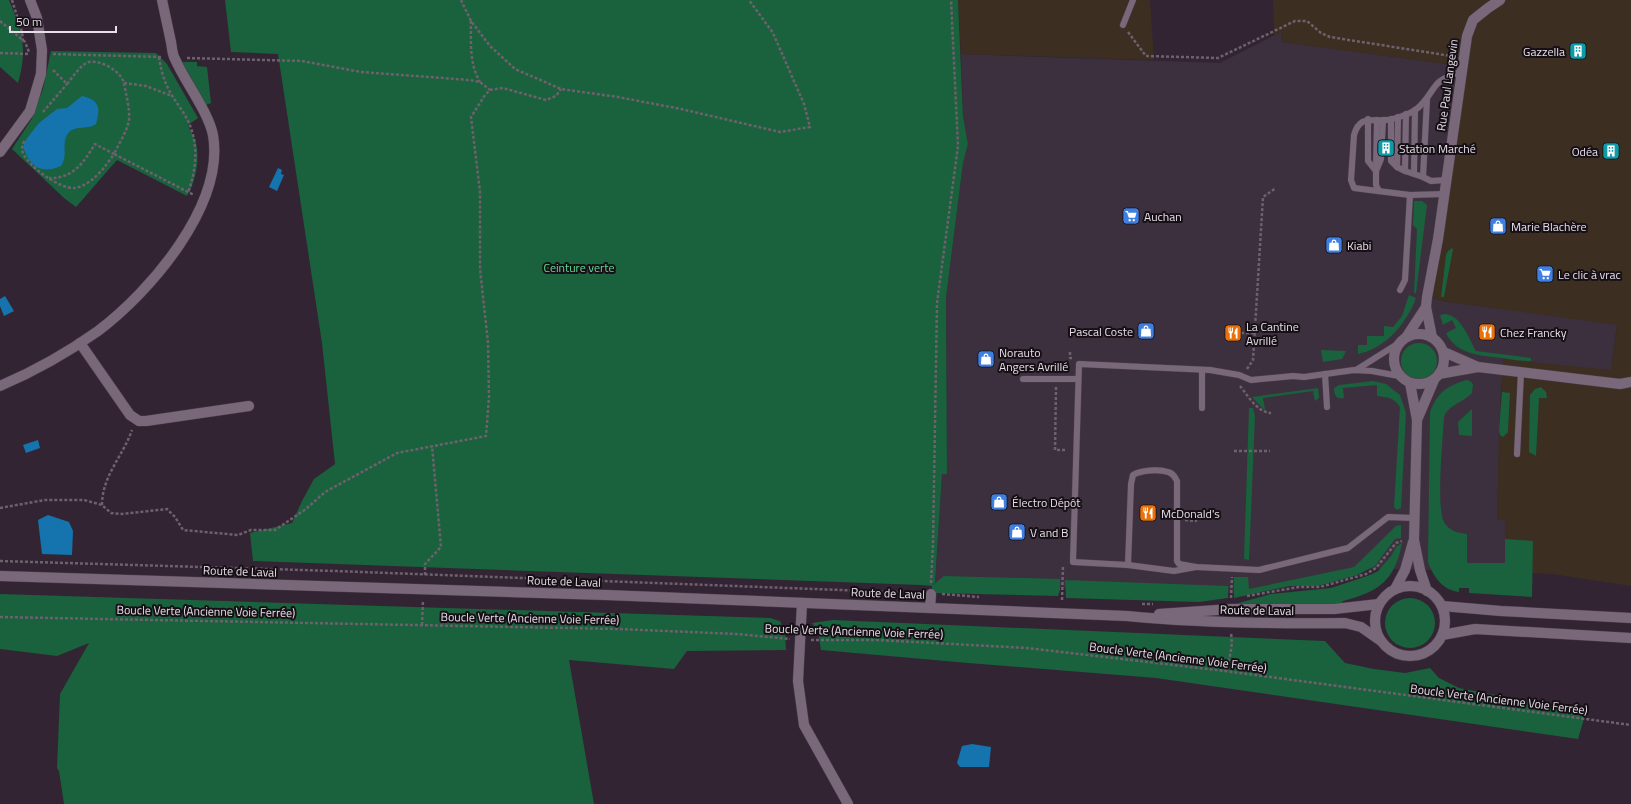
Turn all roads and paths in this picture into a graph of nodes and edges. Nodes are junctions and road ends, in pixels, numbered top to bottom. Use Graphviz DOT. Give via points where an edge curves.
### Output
graph roads {
  1 [pos="12,0"];
  2 [pos="30,0"];
  3 [pos="162,0"];
  4 [pos="461,0"];
  5 [pos="749,0"];
  6 [pos="951,0"];
  7 [pos="1133,0"];
  8 [pos="1500,0"];
  9 [pos="0,21"];
  10 [pos="471,21"];
  11 [pos="1123,24"];
  12 [pos="23,41"];
  13 [pos="0,53"];
  14 [pos="30,54"];
  15 [pos="46,54"];
  16 [pos="1451,56"];
  17 [pos="159,57"];
  18 [pos="174,58"];
  19 [pos="1462,71"];
  20 [pos="124,82"];
  21 [pos="480,82"];
  22 [pos="67,84"];
  23 [pos="561,89"];
  24 [pos="490,90"];
  25 [pos="172,96"];
  26 [pos="1427,99"];
  27 [pos="1415,110"];
  28 [pos="1406,114"];
  29 [pos="1398,117"];
  30 [pos="38,118"];
  31 [pos="1368,119"];
  32 [pos="1391,119"];
  33 [pos="1380,120"];
  34 [pos="26,136"];
  35 [pos="0,152"];
  36 [pos="114,154"];
  37 [pos="1397,167"];
  38 [pos="1376,171"];
  39 [pos="1405,171"];
  40 [pos="1414,174"];
  41 [pos="1423,177"];
  42 [pos="49,178"];
  43 [pos="1446,180"];
  44 [pos="1276,188"];
  45 [pos="1379,191"];
  46 [pos="188,193"];
  47 [pos="1444,194"];
  48 [pos="1410,195"];
  49 [pos="197,197"];
  50 [pos="1400,290"];
  51 [pos="1426,307"];
  52 [pos="1241,333"];
  53 [pos="1255,333"];
  54 [pos="1432,337"];
  55 [pos="1403,340"];
  56 [pos="80,343"];
  57 [pos="1444,352"];
  58 [pos="1478,367"];
  59 [pos="1202,370"];
  60 [pos="1247,370"];
  61 [pos="1354,370"];
  62 [pos="1521,372"];
  63 [pos="1227,373"];
  64 [pos="1325,374"];
  65 [pos="1400,376"];
  66 [pos="1437,377"];
  67 [pos="1023,379"];
  68 [pos="1078,379"];
  69 [pos="1631,382"];
  70 [pos="1410,383"];
  71 [pos="0,386"];
  72 [pos="1056,391"];
  73 [pos="249,406"];
  74 [pos="1327,407"];
  75 [pos="1202,408"];
  76 [pos="1271,413"];
  77 [pos="1417,420"];
  78 [pos="134,425"];
  79 [pos="432,446"];
  80 [pos="1055,450"];
  81 [pos="1234,451"];
  82 [pos="1270,451"];
  83 [pos="1517,454"];
  84 [pos="102,505"];
  85 [pos="0,508"];
  86 [pos="1414,518"];
  87 [pos="1409,540"];
  88 [pos="1063,562"];
  89 [pos="1128,565"];
  90 [pos="1196,567"];
  91 [pos="1228,569"];
  92 [pos="0,576"];
  93 [pos="1395,589"];
  94 [pos="424,590"];
  95 [pos="1427,591"];
  96 [pos="930,594"];
  97 [pos="1245,597"];
  98 [pos="1238,599"];
  99 [pos="1062,600"];
  100 [pos="802,603"];
  101 [pos="1379,604"];
  102 [pos="1442,606"];
  103 [pos="930,608"];
  104 [pos="0,616"];
  105 [pos="1127,616"];
  106 [pos="1631,618"];
  107 [pos="422,625"];
  108 [pos="1231,632"];
  109 [pos="1442,635"];
  110 [pos="1631,638"];
  111 [pos="800,640"];
  112 [pos="1381,641"];
  113 [pos="1225,671"];
  114 [pos="1631,725"];
  115 [pos="848,804"];
  1 -- 12 [label="path"];
  2 -- 15 [label="main road"];
  3 -- 18 [label="main road"];
  4 -- 10 [label="path"];
  5 -- 23 [label="path" via="773,33 804,104 810,127 780,132 681,109"];
  6 -- 96 [label="path" via="958,146 937,303"];
  7 -- 11 [label="lane"];
  8 -- 19 [label="main road, Rue Paul Langevin" via="1473,20 1466,36"];
  9 -- 12 [label="path"];
  10 -- 21 [label="path" via="472,61"];
  10 -- 23 [label="path" via="490,46 515,69"];
  11 -- 16 [label="path" via="1146,56 1218,58 1295,22 1307,21 1330,37"];
  12 -- 14 [label="path"];
  13 -- 14 [label="path"];
  14 -- 15 [label="path"];
  15 -- 17 [label="path"];
  15 -- 22 [label="path" via="49,66"];
  15 -- 35 [label="main road" via="30,111"];
  17 -- 18 [label="path"];
  17 -- 25 [label="path" via="161,72"];
  18 -- 21 [label="path" via="302,61 361,72"];
  18 -- 56 [label="main road" via="203,111 212,134 214,169 203,205 173,254 154,278 129,304"];
  19 -- 26 [label="lane" via="1438,83"];
  19 -- 43 [label="main road, Rue Paul Langevin"];
  20 -- 22 [label="path" via="109,66 100,62 89,62 82,66"];
  20 -- 25 [label="path" via="146,86"];
  20 -- 36 [label="path" via="129,110 128,121"];
  21 -- 24 [label="path"];
  22 -- 30 [label="path"];
  23 -- 24 [label="path" via="556,96 546,100 503,88"];
  24 -- 79 [label="path" via="471,117 480,192 480,268 488,343 490,397 486,436"];
  25 -- 46 [label="path" via="189,123 196,152"];
  26 -- 27 [label="lane"];
  26 -- 41 [label="lane"];
  27 -- 28 [label="lane"];
  27 -- 40 [label="lane"];
  28 -- 29 [label="lane"];
  28 -- 39 [label="lane"];
  29 -- 32 [label="lane"];
  29 -- 37 [label="lane"];
  31 -- 33 [label="lane"];
  31 -- 38 [label="lane" via="1368,161"];
  31 -- 45 [label="lane" via="1361,122 1354,136 1352,184 1354,188"];
  32 -- 33 [label="lane"];
  32 -- 37 [label="lane" via="1391,161"];
  33 -- 38 [label="lane" via="1381,159"];
  34 -- 42 [label="path" via="22,150 25,157"];
  36 -- 42 [label="path" via="97,175 75,188 59,185"];
  36 -- 42 [label="path" via="95,144 77,169 61,178"];
  36 -- 46 [label="path"];
  37 -- 39 [label="lane"];
  38 -- 45 [label="lane" via="1376,185"];
  39 -- 40 [label="lane"];
  40 -- 41 [label="lane"];
  41 -- 43 [label="lane" via="1431,181"];
  43 -- 47 [label="main road, Rue Paul Langevin"];
  44 -- 53 [label="path" via="1263,197"];
  45 -- 48 [label="lane"];
  46 -- 49 [label="path"];
  47 -- 48 [label="lane"];
  47 -- 51 [label="main road, Rue Paul Langevin"];
  48 -- 50 [label="lane" via="1405,280"];
  51 -- 54 [label="main road, Rue Paul Langevin"];
  51 -- 55 [label="main road, Rue Paul Langevin"];
  52 -- 53 [label="path"];
  53 -- 60 [label="path" via="1253,360"];
  54 -- 55 [label="main road" via="1415,334"];
  54 -- 57 [label="main road" via="1437,340"];
  55 -- 61 [label="lane"];
  55 -- 65 [label="main road" via="1393,359"];
  56 -- 71 [label="main road"];
  56 -- 73 [label="main road" via="130,415 139,421"];
  57 -- 58 [label="main road"];
  57 -- 66 [label="main road" via="1445,360"];
  58 -- 62 [label="main road"];
  58 -- 66 [label="main road"];
  59 -- 63 [label="lane"];
  59 -- 68 [label="lane" via="1079,364"];
  59 -- 75 [label="lane"];
  61 -- 64 [label="lane"];
  61 -- 65 [label="lane"];
  62 -- 69 [label="main road" via="1620,384"];
  62 -- 83 [label="lane"];
  63 -- 64 [label="lane" via="1251,380"];
  63 -- 76 [label="path" via="1257,406 1264,412"];
  64 -- 74 [label="lane"];
  65 -- 70 [label="main road"];
  66 -- 70 [label="main road" via="1422,384"];
  66 -- 77 [label="main road"];
  67 -- 68 [label="lane"];
  68 -- 89 [label="lane" via="1073,562"];
  70 -- 77 [label="main road"];
  72 -- 80 [label="path"];
  77 -- 86 [label="main road"];
  78 -- 84 [label="path" via="106,480"];
  79 -- 84 [label="path" via="397,453 325,492 306,509 275,530 251,530 238,535 183,530 167,509 122,514 111,512"];
  79 -- 94 [label="path" via="441,547 425,564"];
  81 -- 82 [label="path"];
  84 -- 85 [label="path" via="84,500 45,500"];
  86 -- 87 [label="main road"];
  86 -- 91 [label="lane" via="1388,517 1339,552 1267,568"];
  87 -- 93 [label="main road" via="1405,570"];
  87 -- 95 [label="main road"];
  87 -- 97 [label="path" via="1396,543 1376,568 1366,574 1320,587 1259,593"];
  88 -- 99 [label="path"];
  89 -- 90 [label="lane" via="1174,571"];
  89 -- 90 [label="lane" via="1131,484 1133,475 1140,470 1168,472 1177,481 1177,561 1179,564"];
  90 -- 91 [label="lane"];
  91 -- 98 [label="path" via="1232,577 1231,601"];
  92 -- 94 [label="main road, Route de Laval"];
  93 -- 95 [label="main road" via="1414,585"];
  93 -- 101 [label="main road"];
  94 -- 100 [label="main road, Route de Laval"];
  94 -- 107 [label="path"];
  95 -- 102 [label="main road"];
  96 -- 103 [label="main road"];
  100 -- 103 [label="main road, Route de Laval"];
  100 -- 111 [label="main road"];
  101 -- 105 [label="main road, Route de Laval" via="1334,609 1232,609"];
  101 -- 112 [label="main road" via="1375,620"];
  102 -- 106 [label="main road"];
  102 -- 109 [label="main road" via="1445,622"];
  103 -- 105 [label="main road, Route de Laval"];
  104 -- 107 [label="path, Boucle Verte (Ancienne Voie Ferrée)"];
  105 -- 112 [label="main road, Route de Laval" via="1232,624 1345,624 1361,627"];
  107 -- 111 [label="path, Boucle Verte (Ancienne Voie Ferrée)" via="737,634"];
  108 -- 113 [label="path" via="1233,644"];
  109 -- 110 [label="main road" via="1475,629"];
  109 -- 112 [label="main road" via="1432,648 1422,654 1410,656 1389,649"];
  111 -- 113 [label="path, Boucle Verte (Ancienne Voie Ferrée)" via="877,640 1027,648"];
  111 -- 115 [label="main road" via="798,681 804,724"];
  113 -- 114 [label="path, Boucle Verte (Ancienne Voie Ferrée)"];
}
